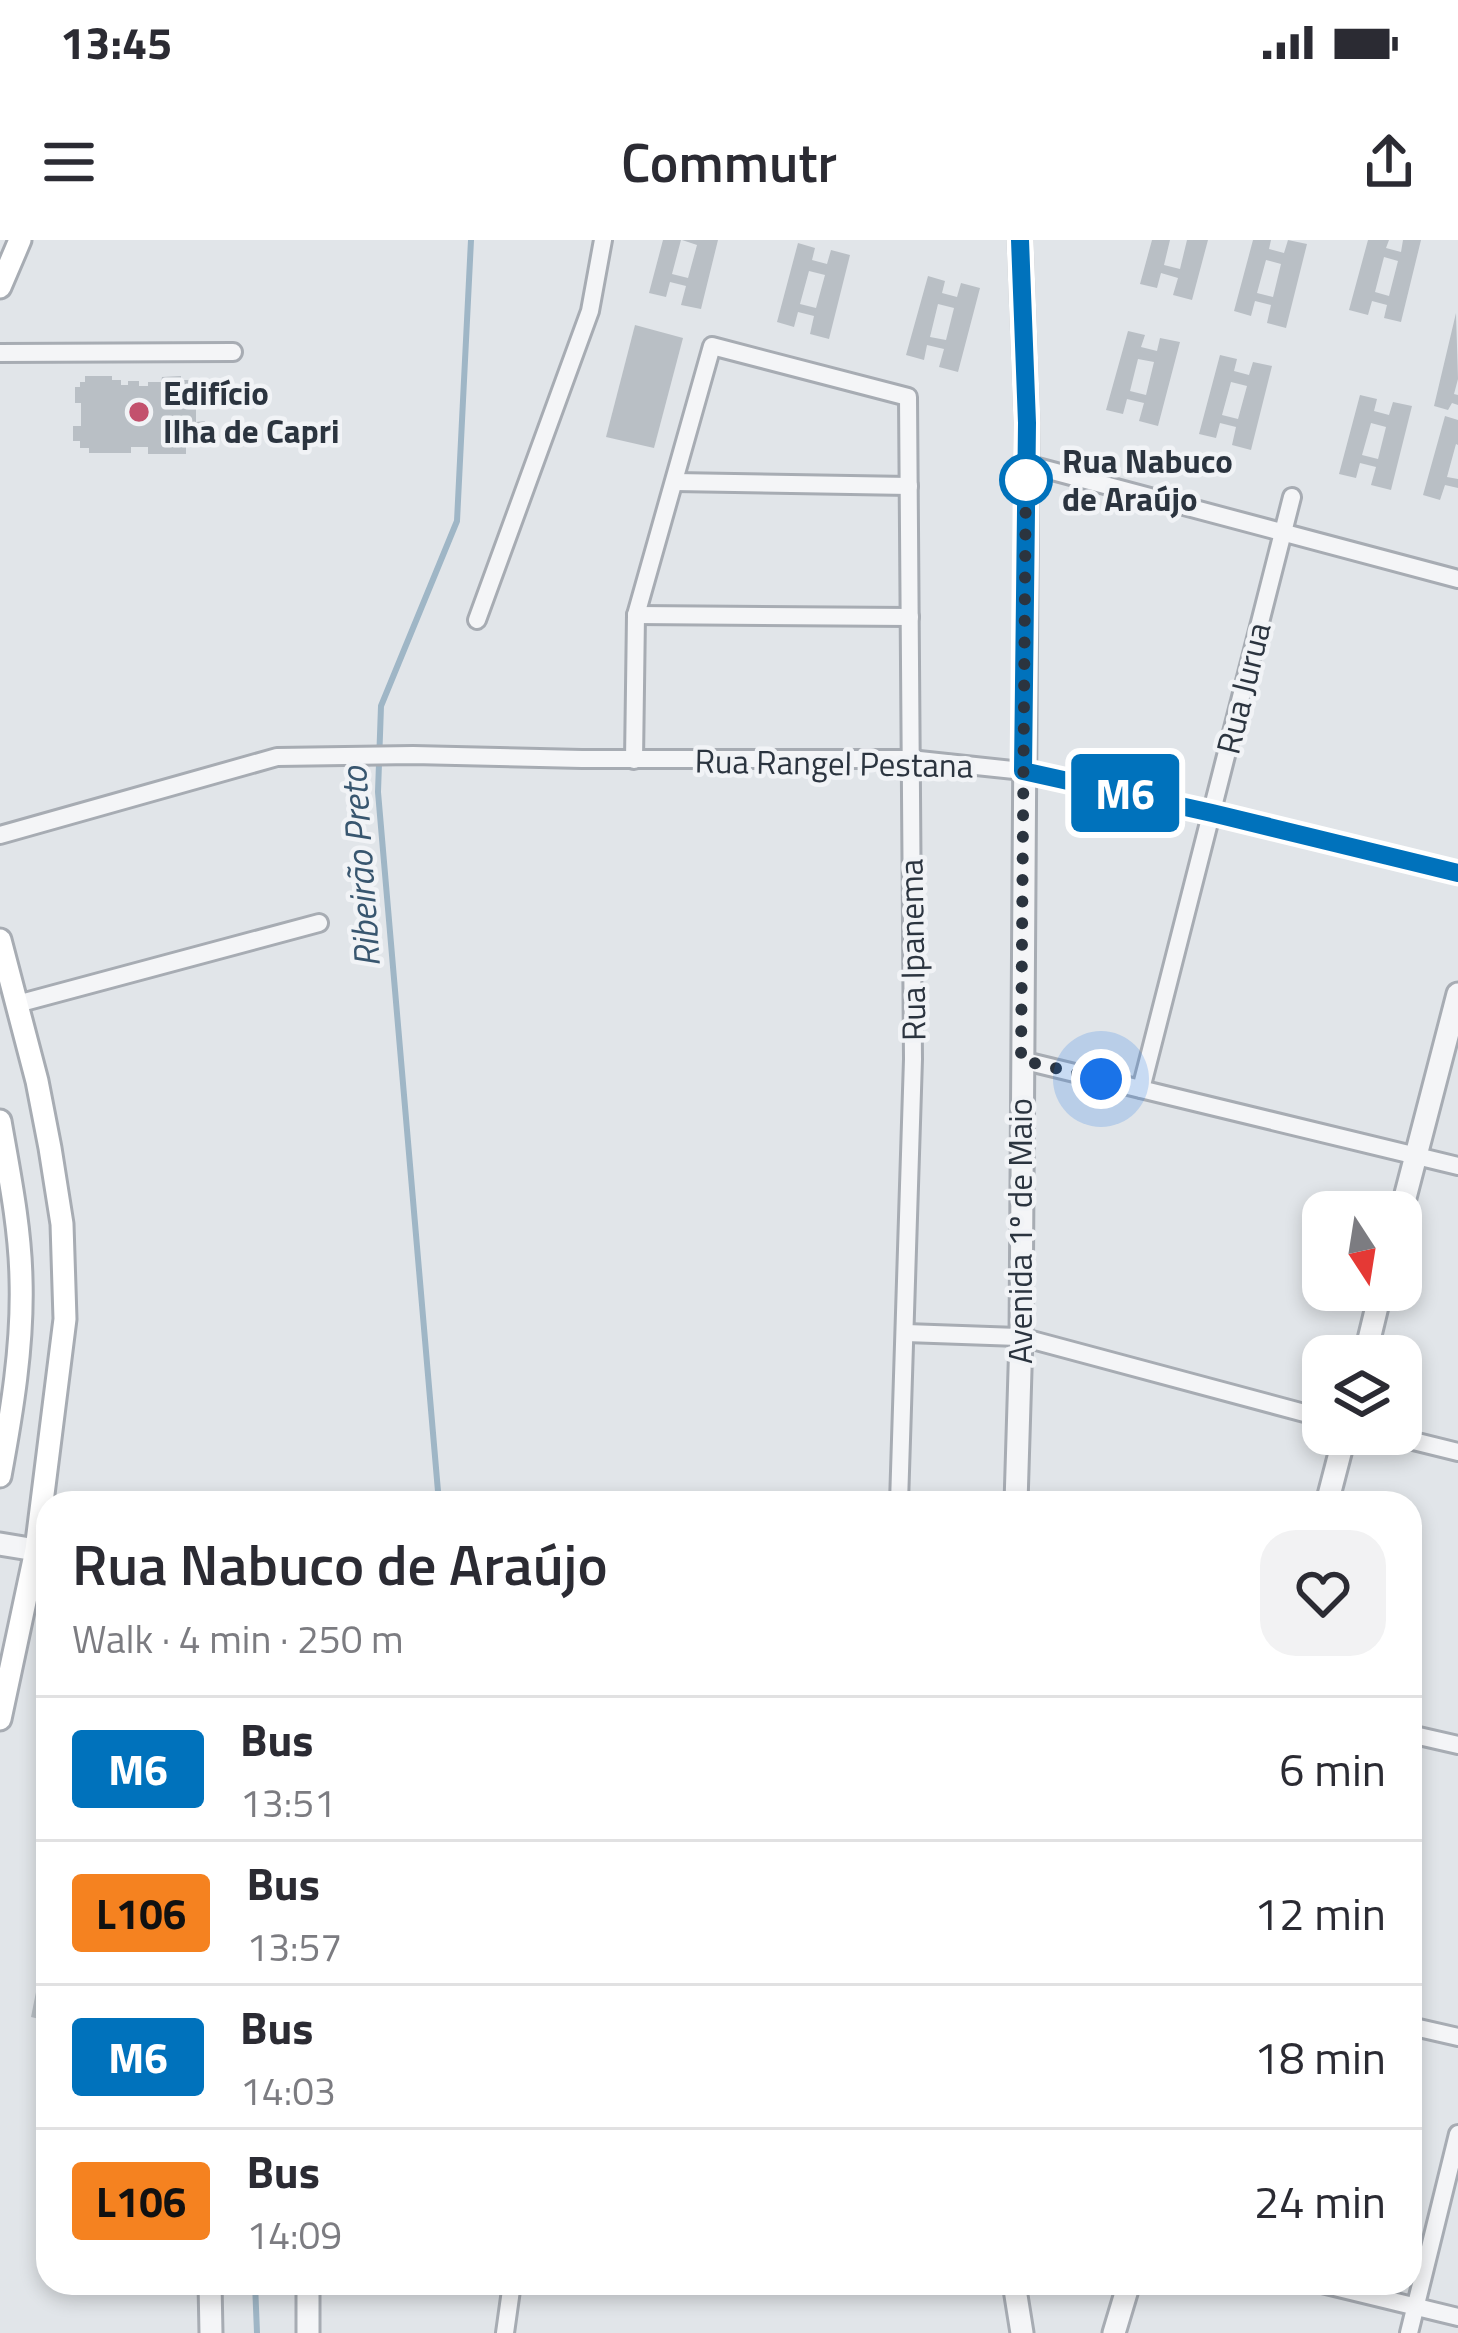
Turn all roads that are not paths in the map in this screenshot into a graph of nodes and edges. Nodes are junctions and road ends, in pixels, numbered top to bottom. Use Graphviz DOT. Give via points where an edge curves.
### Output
graph roads {
  1 [pos="20,240"];
  2 [pos="603,240"];
  3 [pos="1020,240"];
  4 [pos="0,287"];
  5 [pos="232,352"];
  6 [pos="0,353"];
  7 [pos="1026,464"];
  8 [pos="675,482"];
  9 [pos="909,486"];
  10 [pos="1292,497"];
  11 [pos="1283,532"];
  12 [pos="1458,579"];
  13 [pos="636,615"];
  14 [pos="910,616"];
  15 [pos="477,620"];
  16 [pos="910,759"];
  17 [pos="634,760"];
  18 [pos="1023,771"];
  19 [pos="1212,813"];
  20 [pos="0,836"];
  21 [pos="1458,873"];
  22 [pos="319,923"];
  23 [pos="0,940"];
  24 [pos="1458,994"];
  25 [pos="17,1004"];
  26 [pos="1021,1060"];
  27 [pos="1141,1089"];
  28 [pos="0,1120"];
  29 [pos="1416,1155"];
  30 [pos="1458,1166"];
  31 [pos="1407,1191"];
  32 [pos="7,1196"];
  33 [pos="906,1333"];
  34 [pos="1021,1337"];
  35 [pos="1302,1412"];
  36 [pos="4,1431"];
  37 [pos="1422,1443"];
  38 [pos="1458,1452"];
  39 [pos="1340,1455"];
  40 [pos="0,1476"];
  41 [pos="48,1491"];
  42 [pos="899,1491"];
  43 [pos="1016,1491"];
  44 [pos="1330,1491"];
  45 [pos="0,1544"];
  46 [pos="36,1550"];
  47 [pos="36,1575"];
  48 [pos="0,1719"];
  49 [pos="1422,1737"];
  50 [pos="1458,1745"];
  51 [pos="1422,2029"];
  52 [pos="1458,2037"];
  53 [pos="1458,2134"];
  54 [pos="1422,2279"];
  55 [pos="210,2295"];
  56 [pos="308,2295"];
  57 [pos="511,2295"];
  58 [pos="1016,2295"];
  59 [pos="1125,2295"];
  60 [pos="1366,2295"];
  61 [pos="1418,2295"];
  62 [pos="1415,2307"];
  63 [pos="1458,2317"];
  64 [pos="211,2333"];
  65 [pos="308,2333"];
  66 [pos="506,2333"];
  67 [pos="1022,2333"];
  68 [pos="1114,2333"];
  69 [pos="1408,2333"];
  1 -- 4 [label="main road"];
  2 -- 15 [label="street" via="590,311"];
  3 -- 7 [label="street, Avenida 1º de Maio"];
  5 -- 6 [label="street"];
  7 -- 11 [label="street"];
  7 -- 18 [label="street, Avenida 1º de Maio"];
  8 -- 9 [label="street"];
  8 -- 9 [label="street, Rua Ipanema" via="712,346 908,397"];
  8 -- 13 [label="street"];
  9 -- 14 [label="street, Rua Ipanema"];
  10 -- 11 [label="street, Rua Jurua"];
  11 -- 12 [label="street"];
  11 -- 19 [label="street, Rua Jurua"];
  13 -- 14 [label="street"];
  13 -- 17 [label="street"];
  14 -- 16 [label="street, Rua Ipanema"];
  16 -- 17 [label="street, Rua Rangel Pestana"];
  16 -- 18 [label="street, Rua Rangel Pestana"];
  16 -- 33 [label="street, Rua Ipanema"];
  17 -- 20 [label="street, Rua Rangel Pestana" via="277,758"];
  18 -- 19 [label="street, Rua Rangel Pestana"];
  18 -- 26 [label="street, Avenida 1º de Maio"];
  19 -- 21 [label="street, Rua Rangel Pestana"];
  19 -- 27 [label="street, Rua Jurua"];
  22 -- 25 [label="street"];
  23 -- 25 [label="main road"];
  24 -- 29 [label="street"];
  25 -- 41 [label="main road" via="62,1224 63,1342"];
  26 -- 27 [label="street"];
  26 -- 34 [label="street, Avenida 1º de Maio"];
  27 -- 29 [label="street"];
  28 -- 32 [label="main road"];
  29 -- 30 [label="street"];
  29 -- 31 [label="street"];
  32 -- 36 [label="main road" via="22,1278 19,1362"];
  33 -- 34 [label="street"];
  33 -- 42 [label="street, Rua Ipanema"];
  34 -- 35 [label="street"];
  34 -- 43 [label="street, Avenida 1º de Maio"];
  36 -- 40 [label="main road"];
  37 -- 38 [label="street"];
  39 -- 44 [label="street"];
  45 -- 46 [label="street"];
  47 -- 48 [label="main road"];
  49 -- 50 [label="street"];
  51 -- 52 [label="street"];
  53 -- 54 [label="street"];
  55 -- 64 [label="street"];
  56 -- 65 [label="street"];
  57 -- 66 [label="street"];
  58 -- 67 [label="street"];
  59 -- 68 [label="street"];
  60 -- 62 [label="street"];
  61 -- 62 [label="street"];
  62 -- 63 [label="street"];
  62 -- 69 [label="street"];
}
